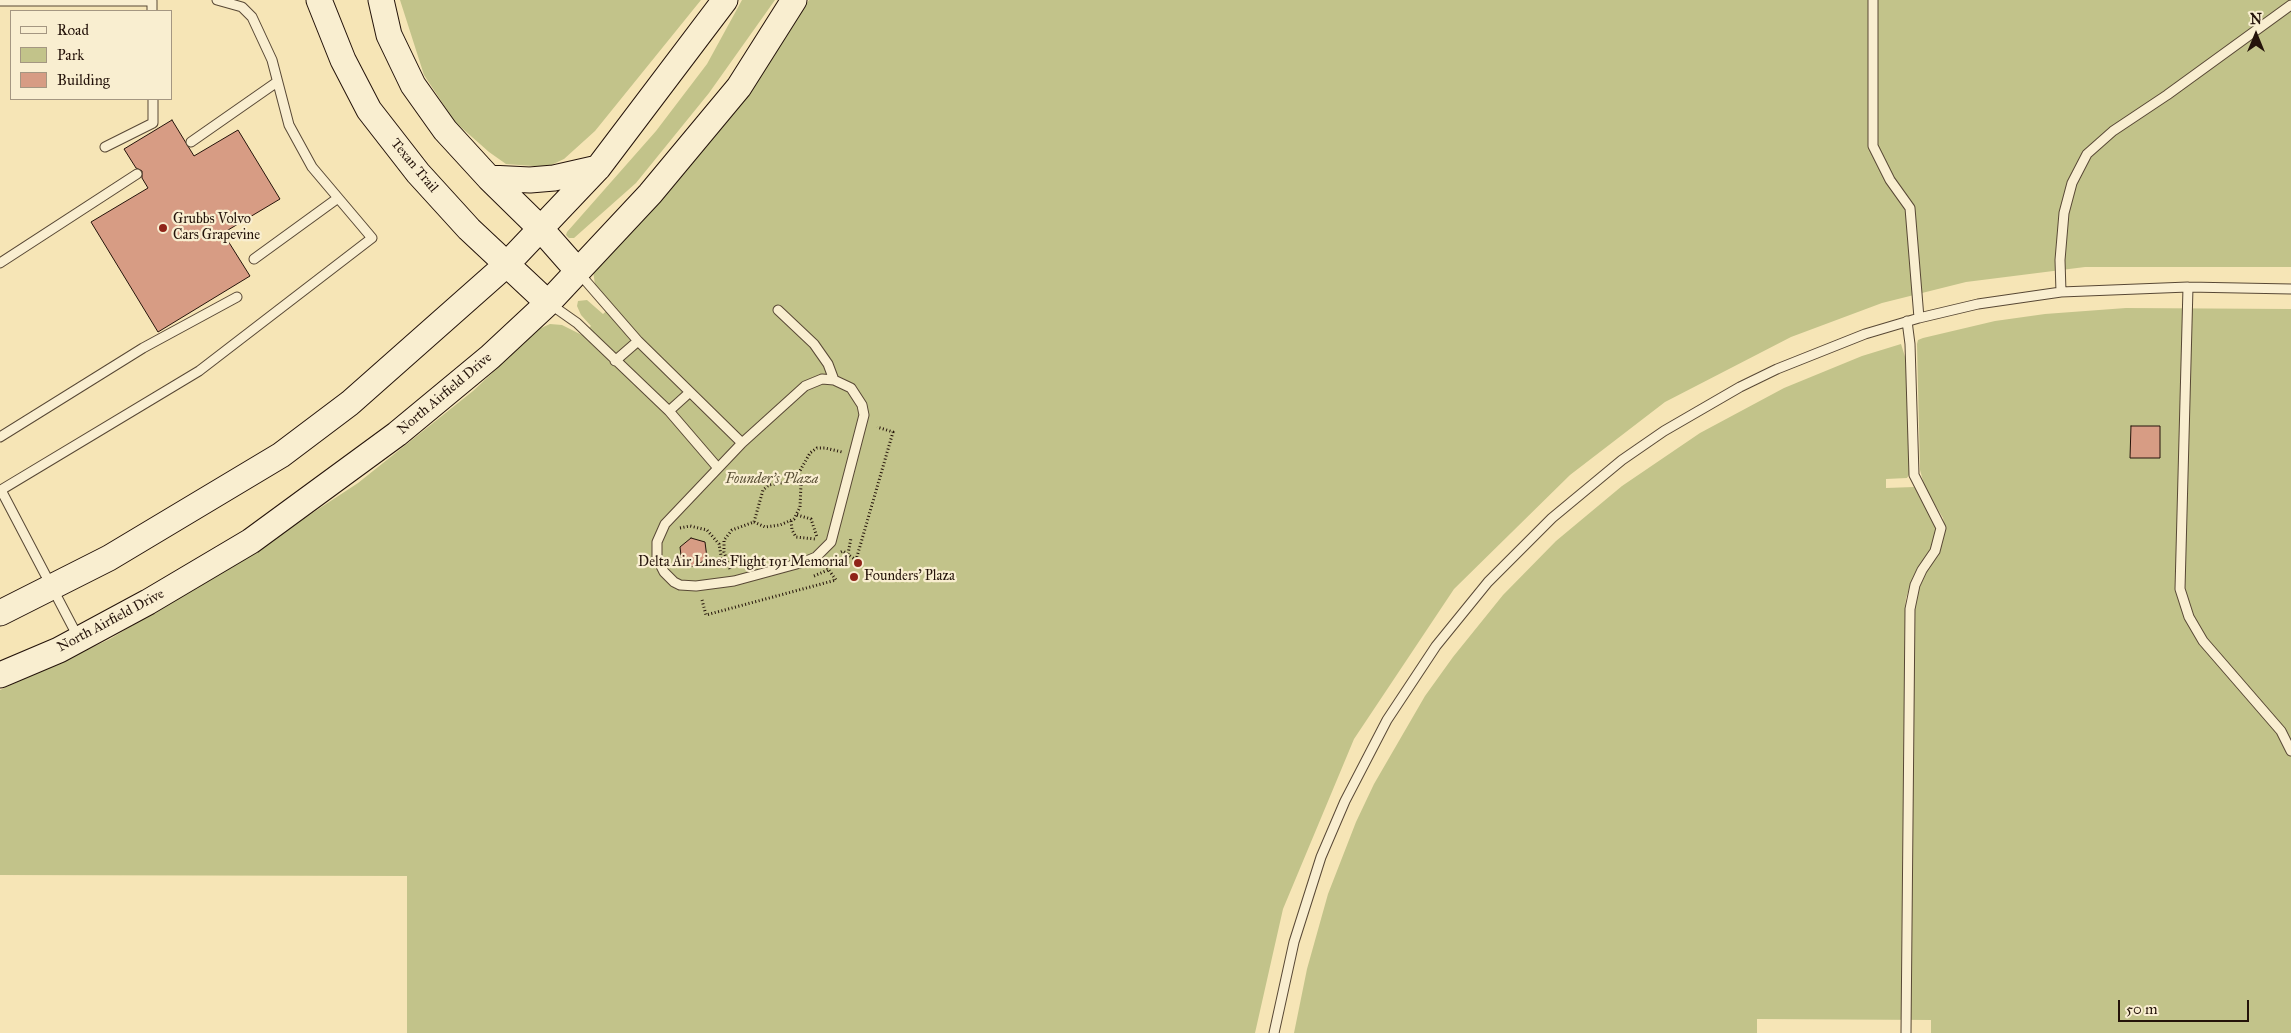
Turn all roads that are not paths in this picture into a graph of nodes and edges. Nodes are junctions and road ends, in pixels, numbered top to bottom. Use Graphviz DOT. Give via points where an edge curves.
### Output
graph roads {
  1 [pos="217,0"];
  2 [pos="319,0"];
  3 [pos="381,0"];
  4 [pos="725,0"];
  5 [pos="794,0"];
  6 [pos="1874,0"];
  7 [pos="0,1"];
  8 [pos="102,1"];
  9 [pos="2291,5"];
  10 [pos="152,10"];
  11 [pos="277,82"];
  12 [pos="153,100"];
  13 [pos="191,142"];
  14 [pos="105,147"];
  15 [pos="598,168"];
  16 [pos="138,174"];
  17 [pos="490,178"];
  18 [pos="338,198"];
  19 [pos="540,228"];
  20 [pos="254,259"];
  21 [pos="0,263"];
  22 [pos="506,265"];
  23 [pos="577,270"];
  24 [pos="2188,288"];
  25 [pos="2291,289"];
  26 [pos="2061,292"];
  27 [pos="237,297"];
  28 [pos="548,303"];
  29 [pos="778,310"];
  30 [pos="1919,318"];
  31 [pos="1907,321"];
  32 [pos="638,342"];
  33 [pos="615,361"];
  34 [pos="834,380"];
  35 [pos="690,392"];
  36 [pos="669,412"];
  37 [pos="0,437"];
  38 [pos="742,443"];
  39 [pos="718,468"];
  40 [pos="1,489"];
  41 [pos="53,586"];
  42 [pos="0,613"];
  43 [pos="79,639"];
  44 [pos="0,675"];
  45 [pos="2291,751"];
  46 [pos="1274,1033"];
  47 [pos="1906,1033"];
  1 -- 11 [label="lane" via="242,7 252,16 272,60"];
  2 -- 22 [label="main road, Texan Trail" via="343,60 369,110 418,173"];
  3 -- 17 [label="main road" via="389,35 413,85 445,130"];
  4 -- 15 [label="main road"];
  5 -- 23 [label="main road, North Airfield Drive" via="739,86 650,194"];
  6 -- 30 [label="lane" via="1873,146 1890,180 1910,208"];
  7 -- 8 [label="lane"];
  8 -- 10 [label="lane" via="152,1"];
  9 -- 26 [label="lane" via="2113,132 2088,154 2072,183 2064,212"];
  11 -- 13 [label="lane"];
  11 -- 18 [label="lane" via="289,125 312,167"];
  12 -- 14 [label="lane" via="153,123"];
  15 -- 17 [label="main road" via="530,180"];
  15 -- 19 [label="main road"];
  16 -- 21 [label="lane"];
  17 -- 19 [label="main road"];
  18 -- 20 [label="lane"];
  18 -- 40 [label="lane" via="372,238 199,371"];
  19 -- 22 [label="main road"];
  19 -- 23 [label="main road"];
  22 -- 28 [label="main road, Texan Trail"];
  22 -- 41 [label="main road" via="350,403 281,455 109,558"];
  23 -- 28 [label="main road, North Airfield Drive"];
  23 -- 32 [label="lane"];
  24 -- 25 [label="lane"];
  24 -- 26 [label="lane"];
  24 -- 45 [label="lane" via="2180,589 2189,617 2203,641 2281,730"];
  26 -- 30 [label="lane" via="1978,304"];
  27 -- 37 [label="lane" via="143,348"];
  28 -- 33 [label="lane" via="577,323"];
  28 -- 43 [label="main road, North Airfield Drive" via="490,357 397,434 251,541"];
  29 -- 34 [label="lane" via="814,344 828,364"];
  30 -- 31 [label="lane"];
  31 -- 46 [label="lane" via="1777,369 1664,431 1584,490 1488,582 1411,682 1345,800 1306,899"];
  31 -- 47 [label="lane" via="1914,475 1941,528 1935,551 1915,585 1910,610"];
  32 -- 33 [label="lane"];
  32 -- 35 [label="lane"];
  33 -- 36 [label="lane"];
  34 -- 38 [label="lane" via="822,379 805,386"];
  34 -- 39 [label="lane" via="851,388 862,405 864,415 831,542 816,557 711,586 680,585 664,572 657,558 657,542 665,524"];
  35 -- 36 [label="lane"];
  35 -- 38 [label="lane"];
  36 -- 39 [label="lane"];
  38 -- 39 [label="lane"];
  40 -- 41 [label="lane"];
  41 -- 42 [label="main road"];
  41 -- 43 [label="lane"];
  43 -- 44 [label="main road, North Airfield Drive"];
}
